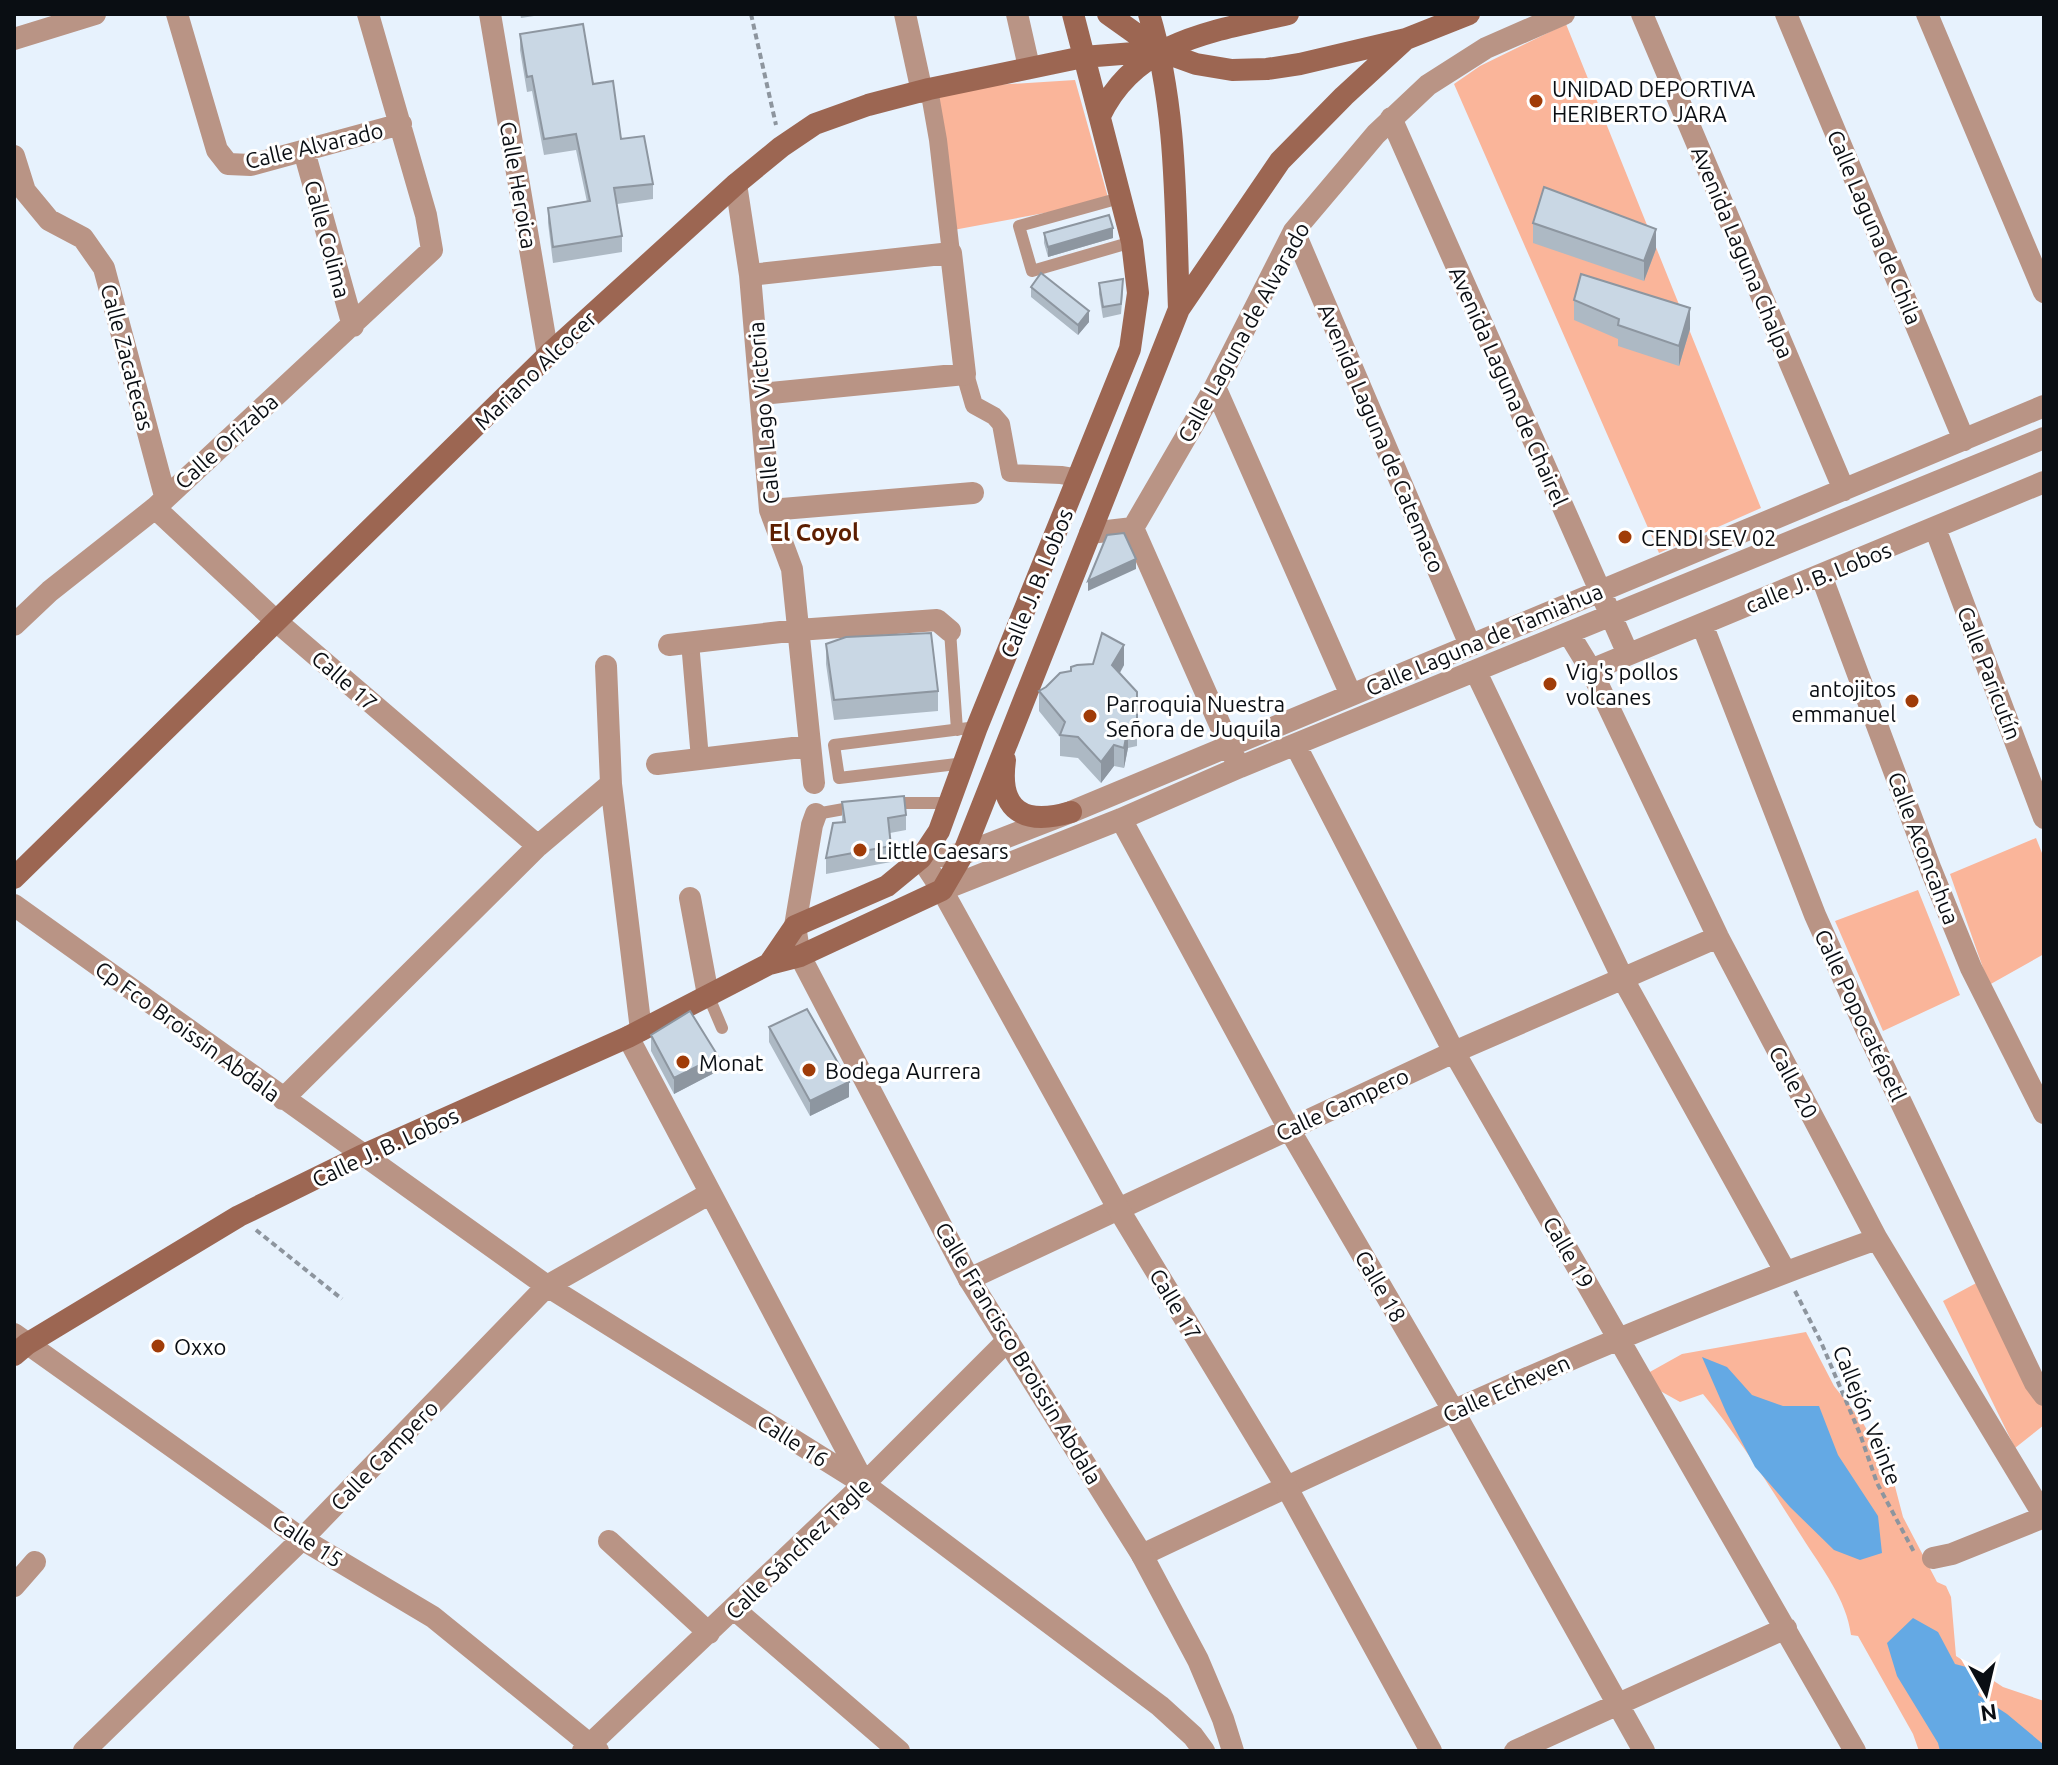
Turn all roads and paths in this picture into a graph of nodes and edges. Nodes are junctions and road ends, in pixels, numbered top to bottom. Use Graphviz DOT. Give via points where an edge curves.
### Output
graph roads {
  1 [pos="95,14"];
  2 [pos="177,14"];
  3 [pos="368,14"];
  4 [pos="490,14"];
  5 [pos="751,14"];
  6 [pos="905,14"];
  7 [pos="1017,14"];
  8 [pos="1073,14"];
  9 [pos="1108,14"];
  10 [pos="1149,14"];
  11 [pos="1288,14"];
  12 [pos="1469,14"];
  13 [pos="1564,14"];
  14 [pos="1642,14"];
  15 [pos="1786,14"];
  16 [pos="1927,14"];
  17 [pos="14,39"];
  18 [pos="1406,39"];
  19 [pos="1160,51"];
  20 [pos="1083,57"];
  21 [pos="1029,67"];
  22 [pos="925,90"];
  23 [pos="1100,116"];
  24 [pos="1391,118"];
  25 [pos="401,124"];
  26 [pos="781,147"];
  27 [pos="304,151"];
  28 [pos="14,156"];
  29 [pos="736,184"];
  30 [pos="1109,201"];
  31 [pos="1294,231"];
  32 [pos="1132,242"];
  33 [pos="951,253"];
  34 [pos="750,275"];
  35 [pos="2044,292"];
  36 [pos="1179,309"];
  37 [pos="353,326"];
  38 [pos="548,355"];
  39 [pos="965,374"];
  40 [pos="1215,387"];
  41 [pos="761,394"];
  42 [pos="2044,406"];
  43 [pos="2044,438"];
  44 [pos="1964,440"];
  45 [pos="1079,478"];
  46 [pos="2044,482"];
  47 [pos="1844,490"];
  48 [pos="973,493"];
  49 [pos="160,502"];
  50 [pos="770,510"];
  51 [pos="1133,528"];
  52 [pos="1935,528"];
  53 [pos="1090,533"];
  54 [pos="1821,575"];
  55 [pos="1599,590"];
  56 [pos="50,591"];
  57 [pos="14,607"];
  58 [pos="1610,618"];
  59 [pos="276,621"];
  60 [pos="1702,624"];
  61 [pos="14,625"];
  62 [pos="798,630"];
  63 [pos="950,631"];
  64 [pos="1569,634"];
  65 [pos="679,644"];
  66 [pos="1470,645"];
  67 [pos="1628,654"];
  68 [pos="606,666"];
  69 [pos="1591,670"];
  70 [pos="1476,672"];
  71 [pos="1351,695"];
  72 [pos="967,728"];
  73 [pos="1008,739"];
  74 [pos="810,746"];
  75 [pos="1296,746"];
  76 [pos="1235,757"];
  77 [pos="700,759"];
  78 [pos="965,763"];
  79 [pos="657,764"];
  80 [pos="814,783"];
  81 [pos="611,784"];
  82 [pos="950,803"];
  83 [pos="1071,812"];
  84 [pos="816,814"];
  85 [pos="2044,818"];
  86 [pos="1121,819"];
  87 [pos="538,846"];
  88 [pos="963,854"];
  89 [pos="921,858"];
  90 [pos="14,878"];
  91 [pos="942,890"];
  92 [pos="690,898"];
  93 [pos="14,905"];
  94 [pos="795,926"];
  95 [pos="1718,937"];
  96 [pos="800,956"];
  97 [pos="769,964"];
  98 [pos="1623,979"];
  99 [pos="708,995"];
  100 [pos="722,1028"];
  101 [pos="635,1033"];
  102 [pos="1454,1052"];
  103 [pos="283,1099"];
  104 [pos="2044,1113"];
  105 [pos="1289,1129"];
  106 [pos="361,1156"];
  107 [pos="709,1194"];
  108 [pos="1119,1210"];
  109 [pos="239,1216"];
  110 [pos="1877,1239"];
  111 [pos="1785,1271"];
  112 [pos="969,1279"];
  113 [pos="547,1286"];
  114 [pos="342,1299"];
  115 [pos="1619,1338"];
  116 [pos="1008,1340"];
  117 [pos="18,1344"];
  118 [pos="2044,1395"];
  119 [pos="1453,1410"];
  120 [pos="864,1484"];
  121 [pos="1286,1486"];
  122 [pos="2044,1516"];
  123 [pos="302,1539"];
  124 [pos="609,1541"];
  125 [pos="1142,1555"];
  126 [pos="1933,1558"];
  127 [pos="35,1562"];
  128 [pos="14,1586"];
  129 [pos="734,1609"];
  130 [pos="1786,1628"];
  131 [pos="709,1633"];
  132 [pos="1618,1706"];
  133 [pos="590,1749"];
  134 [pos="84,1751"];
  135 [pos="899,1751"];
  136 [pos="1204,1751"];
  137 [pos="1233,1751"];
  138 [pos="1431,1751"];
  139 [pos="1515,1751"];
  140 [pos="1644,1751"];
  141 [pos="1855,1751"];
  1 -- 17 [label="street"];
  2 -- 27 [label="street, Calle Alvarado" via="217,150 228,164 251,165"];
  3 -- 25 [label="street"];
  4 -- 38 [label="street, Calle Heroica"];
  5 -- 26 [label="path"];
  6 -- 22 [label="street"];
  7 -- 21 [label="street"];
  8 -- 20 [label="main road, Calle J. B. Lobos"];
  9 -- 19 [label="main road"];
  10 -- 19 [label="main road"];
  11 -- 19 [label="main road" via="1188,37"];
  12 -- 18 [label="main road"];
  13 -- 24 [label="street, Calle Laguna de Alvarado" via="1486,48 1428,85"];
  14 -- 47 [label="street, Avenida Laguna Chalpa"];
  15 -- 44 [label="street, Calle Laguna de Chila"];
  16 -- 35 [label="street"];
  18 -- 19 [label="main road" via="1267,69 1196,64"];
  18 -- 36 [label="main road" via="1280,161"];
  19 -- 20 [label="main road, Mariano Alcocer"];
  19 -- 23 [label="main road" via="1124,80"];
  19 -- 36 [label="main road" via="1171,116"];
  20 -- 21 [label="main road, Mariano Alcocer"];
  20 -- 23 [label="main road, Calle J. B. Lobos"];
  21 -- 22 [label="main road, Mariano Alcocer"];
  22 -- 26 [label="main road, Mariano Alcocer" via="815,124"];
  22 -- 33 [label="street" via="938,140"];
  23 -- 32 [label="main road, Calle J. B. Lobos"];
  24 -- 31 [label="street, Calle Laguna de Alvarado"];
  24 -- 55 [label="street, Avenida Laguna de Chairel"];
  25 -- 27 [label="street, Calle Alvarado"];
  25 -- 37 [label="street, Calle Orizaba" via="432,250"];
  26 -- 29 [label="main road, Mariano Alcocer"];
  27 -- 37 [label="street, Calle Colima"];
  28 -- 49 [label="street, Calle Zacatecas" via="25,191 49,220 83,238 104,268"];
  29 -- 34 [label="street, Calle Lago Victoria"];
  29 -- 38 [label="main road, Mariano Alcocer"];
  30 -- 32 [label="lane" via="1019,226 1032,271"];
  31 -- 40 [label="street, Calle Laguna de Alvarado"];
  31 -- 66 [label="street, Avenida Laguna de Catemaco"];
  32 -- 45 [label="main road, Calle J. B. Lobos" via="1138,293 1130,349"];
  33 -- 34 [label="street"];
  33 -- 39 [label="street"];
  34 -- 41 [label="street, Calle Lago Victoria"];
  36 -- 53 [label="main road, Calle J. B. Lobos"];
  37 -- 49 [label="street, Calle Orizaba"];
  38 -- 59 [label="main road, Mariano Alcocer"];
  39 -- 41 [label="street"];
  39 -- 45 [label="street" via="974,405 1001,424 1010,473"];
  40 -- 51 [label="street, Calle Laguna de Alvarado"];
  40 -- 71 [label="street"];
  41 -- 50 [label="street, Calle Lago Victoria"];
  42 -- 44 [label="street, Calle Laguna de Tamiahua"];
  43 -- 58 [label="street, Calle Laguna de Tamiahua"];
  44 -- 47 [label="street, Calle Laguna de Tamiahua"];
  45 -- 72 [label="main road, Calle J. B. Lobos"];
  46 -- 52 [label="street, calle J. B. Lobos"];
  47 -- 55 [label="street, Calle Laguna de Tamiahua"];
  48 -- 50 [label="street"];
  49 -- 56 [label="street, Calle Orizaba"];
  49 -- 59 [label="street, Calle 17"];
  50 -- 62 [label="street, Calle Lago Victoria" via="792,569"];
  51 -- 53 [label="street"];
  51 -- 76 [label="street"];
  52 -- 54 [label="street, calle J. B. Lobos"];
  52 -- 85 [label="street, Calle Paricutín"];
  53 -- 73 [label="main road, Calle J. B. Lobos"];
  54 -- 60 [label="street, calle J. B. Lobos"];
  54 -- 104 [label="street, Calle Aconcahua" via="1971,968"];
  55 -- 58 [label="street, Avenida Laguna de Chairel"];
  55 -- 66 [label="street, Calle Laguna de Tamiahua"];
  56 -- 57 [label="street"];
  56 -- 61 [label="street, Calle Orizaba"];
  58 -- 64 [label="street, Calle Laguna de Tamiahua"];
  58 -- 67 [label="street, Avenida Laguna de Chairel"];
  59 -- 87 [label="street, Calle 17"];
  59 -- 90 [label="main road, Mariano Alcocer"];
  60 -- 67 [label="street, calle J. B. Lobos"];
  60 -- 118 [label="street, Calle Popocatépetl" via="1815,915"];
  62 -- 63 [label="street" via="937,620"];
  62 -- 65 [label="street"];
  62 -- 74 [label="street, Calle Lago Victoria"];
  63 -- 72 [label="lane"];
  64 -- 69 [label="street, Calle 20"];
  64 -- 70 [label="street, Calle Laguna de Tamiahua"];
  65 -- 77 [label="street"];
  66 -- 71 [label="street, Calle Laguna de Tamiahua"];
  67 -- 69 [label="street, calle J. B. Lobos"];
  68 -- 81 [label="street"];
  69 -- 95 [label="street, Calle 20"];
  70 -- 75 [label="street, Calle Laguna de Tamiahua"];
  70 -- 98 [label="street"];
  71 -- 76 [label="street, Calle Laguna de Tamiahua"];
  72 -- 78 [label="main road, Calle J. B. Lobos"];
  72 -- 78 [label="lane" via="834,745 839,778"];
  73 -- 83 [label="main road" via="1004,787 1014,810 1037,816"];
  73 -- 88 [label="main road, Calle J. B. Lobos"];
  74 -- 77 [label="street"];
  74 -- 80 [label="street, Calle Lago Victoria"];
  75 -- 76 [label="street, Calle Laguna de Tamiahua"];
  75 -- 102 [label="street, Calle 19"];
  76 -- 83 [label="street, Calle Laguna de Tamiahua"];
  76 -- 86 [label="street, Calle Laguna de Tamiahua"];
  77 -- 79 [label="street"];
  78 -- 82 [label="main road, Calle J. B. Lobos"];
  81 -- 87 [label="street"];
  81 -- 101 [label="street"];
  82 -- 84 [label="lane" via="898,802"];
  82 -- 89 [label="main road, Calle J. B. Lobos"];
  83 -- 88 [label="street, Calle Laguna de Tamiahua"];
  84 -- 94 [label="street"];
  86 -- 91 [label="street, Calle Laguna de Tamiahua"];
  86 -- 105 [label="street, Calle 18"];
  87 -- 103 [label="street"];
  88 -- 89 [label="street, Calle Laguna de Tamiahua"];
  88 -- 91 [label="main road, Calle J. B. Lobos"];
  89 -- 91 [label="street, Calle 17"];
  89 -- 94 [label="main road, Calle J. B. Lobos" via="887,886"];
  91 -- 96 [label="main road, Calle J. B. Lobos"];
  91 -- 108 [label="street, Calle 17"];
  92 -- 99 [label="street"];
  93 -- 103 [label="street, Cp Fco Broissin Abdala"];
  94 -- 96 [label="street, Calle Francisco Broissin Abdala"];
  94 -- 97 [label="main road, Calle J. B. Lobos"];
  95 -- 98 [label="street, Calle Campero"];
  95 -- 110 [label="street, Calle 20"];
  96 -- 97 [label="main road, Calle J. B. Lobos"];
  96 -- 112 [label="street, Calle Francisco Broissin Abdala"];
  97 -- 99 [label="main road, Calle J. B. Lobos"];
  98 -- 102 [label="street, Calle Campero"];
  98 -- 111 [label="street"];
  99 -- 100 [label="lane"];
  99 -- 101 [label="main road, Calle J. B. Lobos"];
  101 -- 106 [label="main road, Calle J. B. Lobos"];
  101 -- 107 [label="street"];
  102 -- 105 [label="street, Calle Campero"];
  102 -- 115 [label="street, Calle 19"];
  103 -- 106 [label="street, Cp Fco Broissin Abdala"];
  105 -- 108 [label="street, Calle Campero"];
  105 -- 119 [label="street, Calle 18"];
  106 -- 109 [label="main road, Calle J. B. Lobos"];
  106 -- 113 [label="street, Calle 16"];
  107 -- 113 [label="street, Calle Campero"];
  107 -- 120 [label="street"];
  108 -- 112 [label="street, Calle Campero"];
  108 -- 121 [label="street, Calle 17"];
  109 -- 114 [label="path"];
  109 -- 117 [label="main road, Calle J. B. Lobos"];
  110 -- 111 [label="street, Calle Echeven"];
  110 -- 122 [label="street, Calle 20"];
  111 -- 115 [label="street, Calle Echeven"];
  111 -- 126 [label="path, Callejón Veinte" via="1821,1342 1894,1519 1914,1554"];
  112 -- 116 [label="street, Calle Francisco Broissin Abdala"];
  113 -- 120 [label="street, Calle 16"];
  113 -- 123 [label="street, Calle Campero"];
  115 -- 119 [label="street, Calle Echeven"];
  115 -- 130 [label="street, Calle 19"];
  116 -- 120 [label="street, Calle Sánchez Tagle"];
  116 -- 125 [label="street, Calle Francisco Broissin Abdala"];
  117 -- 123 [label="street, Calle 15"];
  119 -- 121 [label="street, Calle Echeven"];
  119 -- 132 [label="street, Calle 18"];
  120 -- 129 [label="street, Calle Sánchez Tagle"];
  120 -- 136 [label="street, Calle 16" via="1160,1706"];
  121 -- 125 [label="street, Calle Echeven"];
  121 -- 138 [label="street, Calle 17"];
  122 -- 126 [label="street"];
  123 -- 133 [label="street, Calle 15" via="433,1617"];
  123 -- 134 [label="street, Calle Campero"];
  124 -- 131 [label="street"];
  125 -- 137 [label="street, Calle Francisco Broissin Abdala" via="1198,1660"];
  127 -- 128 [label="street"];
  129 -- 131 [label="street, Calle Sánchez Tagle"];
  129 -- 135 [label="street"];
  130 -- 132 [label="street"];
  130 -- 141 [label="street, Calle 19"];
  131 -- 133 [label="street, Calle Sánchez Tagle"];
  132 -- 139 [label="street"];
  132 -- 140 [label="street, Calle 18"];
}
